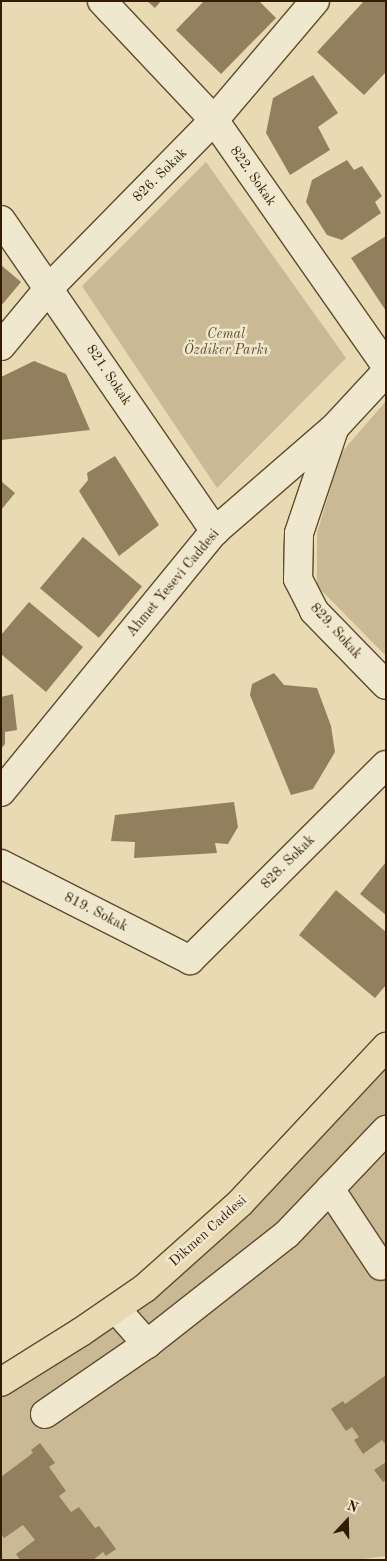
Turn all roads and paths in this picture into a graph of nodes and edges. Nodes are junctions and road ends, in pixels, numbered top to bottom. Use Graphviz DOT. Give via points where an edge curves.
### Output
graph roads {
  1 [pos="102,1"];
  2 [pos="315,1"];
  3 [pos="214,120"];
  4 [pos="1,220"];
  5 [pos="49,288"];
  6 [pos="1,346"];
  7 [pos="386,366"];
  8 [pos="386,372"];
  9 [pos="334,427"];
  10 [pos="215,531"];
  11 [pos="386,685"];
  12 [pos="386,765"];
  13 [pos="1,792"];
  14 [pos="1,864"];
  15 [pos="190,960"];
  16 [pos="386,1047"];
  17 [pos="386,1130"];
  18 [pos="330,1189"];
  19 [pos="380,1266"];
  20 [pos="116,1309"];
  21 [pos="147,1344"];
  22 [pos="1,1382"];
  23 [pos="45,1414"];
  1 -- 3 [label="street, 822. Sokak"];
  2 -- 3 [label="street, 826. Sokak"];
  3 -- 5 [label="street, 826. Sokak"];
  3 -- 7 [label="street, 822. Sokak"];
  4 -- 5 [label="street, 821. Sokak"];
  5 -- 6 [label="street, 826. Sokak"];
  5 -- 10 [label="street, 821. Sokak"];
  8 -- 9 [label="street, Ahmet Yesevi Caddesi"];
  9 -- 10 [label="street, Ahmet Yesevi Caddesi"];
  9 -- 11 [label="street, 829. Sokak" via="299,533 298,579 314,611"];
  10 -- 13 [label="street, Ahmet Yesevi Caddesi"];
  12 -- 15 [label="street, 828. Sokak"];
  14 -- 15 [label="street, 819. Sokak"];
  16 -- 20 [label="main road, Dikmen Caddesi" via="240,1203 145,1288"];
  17 -- 18 [label="street"];
  18 -- 19 [label="street"];
  18 -- 21 [label="street" via="287,1234"];
  20 -- 21 [label="street"];
  20 -- 22 [label="main road, Dikmen Caddesi"];
  21 -- 23 [label="street"];
}
